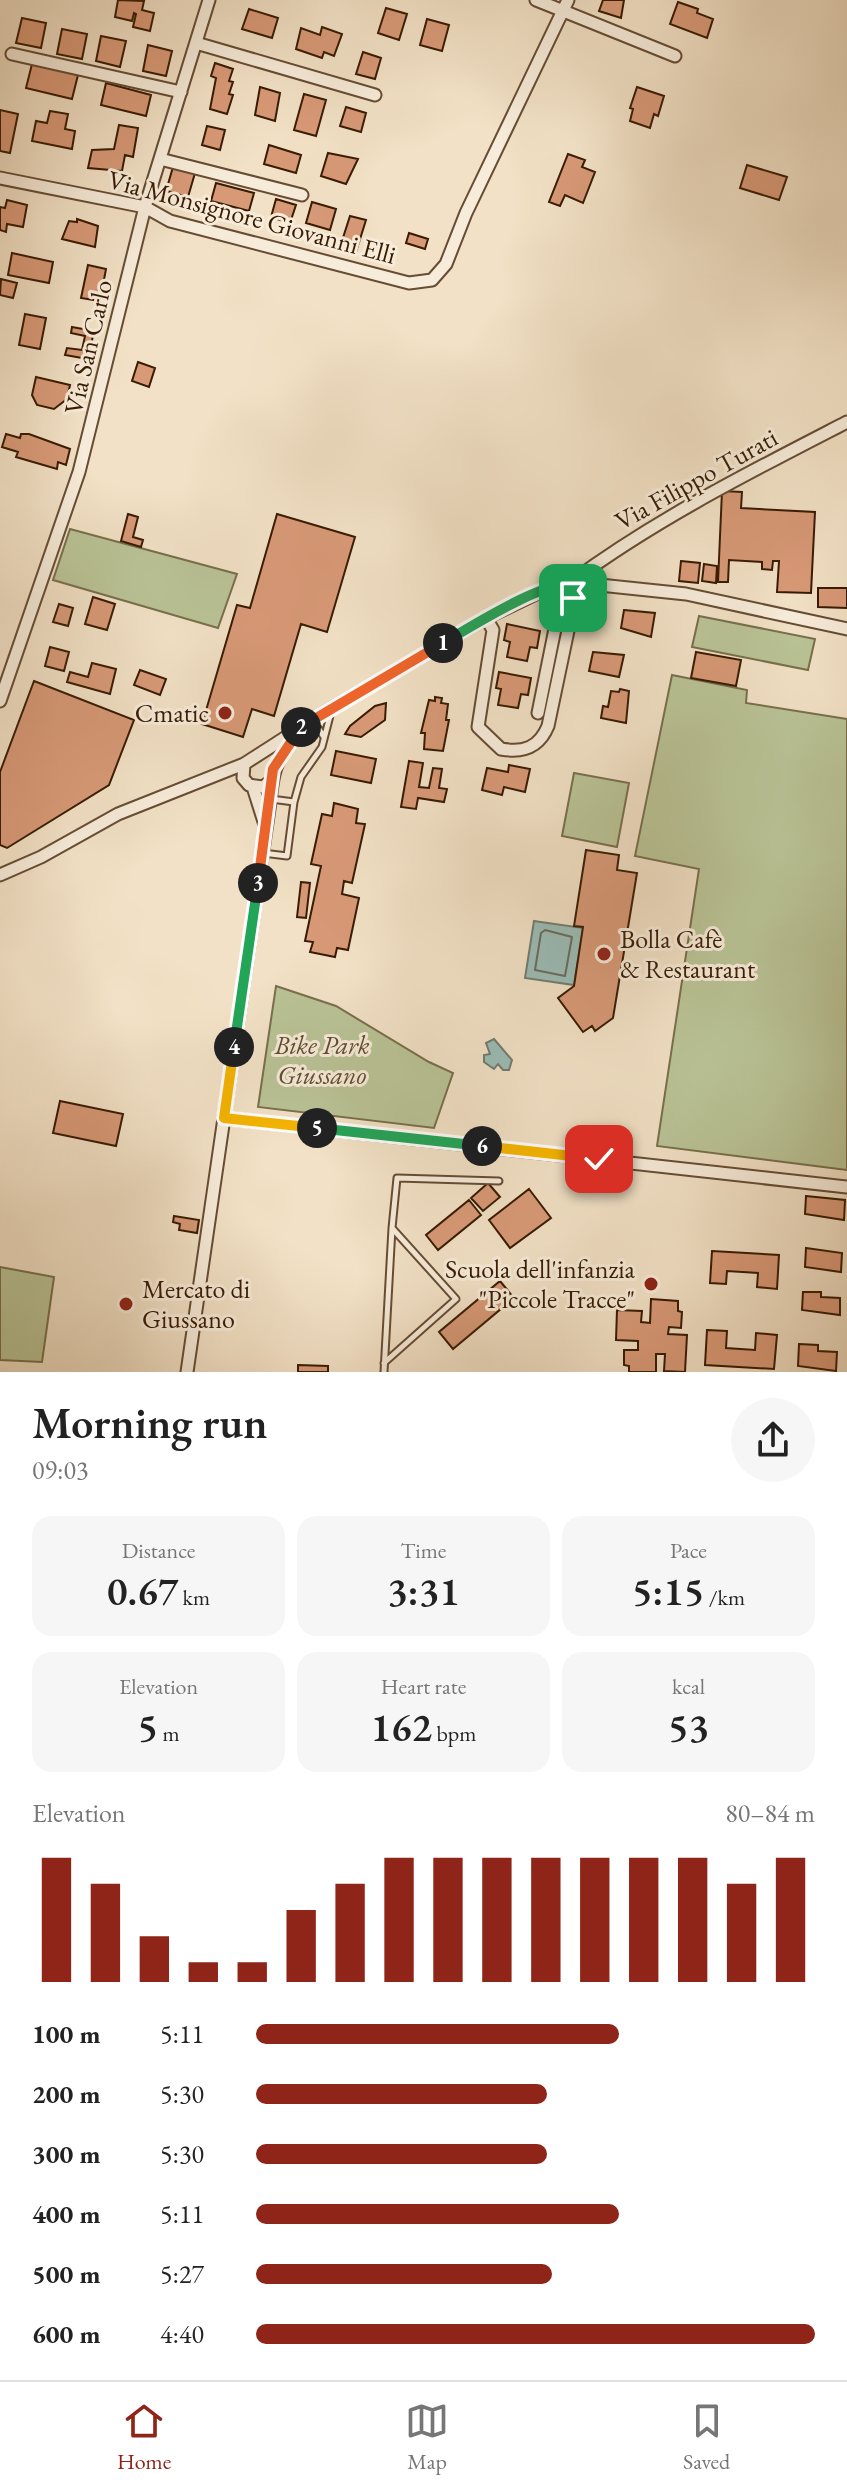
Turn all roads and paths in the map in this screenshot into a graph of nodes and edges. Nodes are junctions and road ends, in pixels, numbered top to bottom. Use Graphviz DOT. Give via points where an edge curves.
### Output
graph roads {
  1 [pos="209,0"];
  2 [pos="536,0"];
  3 [pos="566,6"];
  4 [pos="196,43"];
  5 [pos="12,54"];
  6 [pos="675,56"];
  7 [pos="181,92"];
  8 [pos="375,95"];
  9 [pos="160,159"];
  10 [pos="0,178"];
  11 [pos="302,195"];
  12 [pos="145,207"];
  13 [pos="847,422"];
  14 [pos="574,582"];
  15 [pos="556,586"];
  16 [pos="486,618"];
  17 [pos="847,629"];
  18 [pos="0,701"];
  19 [pos="333,707"];
  20 [pos="538,713"];
  21 [pos="300,729"];
  22 [pos="324,737"];
  23 [pos="258,757"];
  24 [pos="244,764"];
  25 [pos="272,775"];
  26 [pos="211,776"];
  27 [pos="250,785"];
  28 [pos="271,799"];
  29 [pos="294,802"];
  30 [pos="266,827"];
  31 [pos="262,853"];
  32 [pos="0,875"];
  33 [pos="224,1118"];
  34 [pos="499,1181"];
  35 [pos="847,1187"];
  36 [pos="392,1228"];
  37 [pos="384,1363"];
  38 [pos="187,1372"];
  39 [pos="384,1372"];
  1 -- 4 [label="street, Via San Carlo"];
  2 -- 3 [label="street"];
  3 -- 6 [label="street"];
  3 -- 12 [label="street, Via Monsignore Giovanni Elli" via="462,221 448,261 432,280 412,284 277,250 170,221"];
  4 -- 7 [label="street, Via San Carlo"];
  4 -- 8 [label="street"];
  5 -- 7 [label="street"];
  7 -- 9 [label="street, Via San Carlo"];
  9 -- 11 [label="street"];
  9 -- 12 [label="street, Via San Carlo"];
  10 -- 12 [label="street, Via Monsignore Giovanni Elli"];
  12 -- 18 [label="street, Via San Carlo" via="84,458"];
  13 -- 14 [label="street, Via Filippo Turati" via="723,486 604,556"];
  14 -- 15 [label="street"];
  14 -- 16 [label="street" via="548,726 530,748 501,749 478,727 493,630"];
  14 -- 17 [label="street" via="686,594"];
  15 -- 16 [label="street"];
  15 -- 20 [label="street" via="559,609"];
  16 -- 19 [label="street"];
  19 -- 21 [label="street"];
  19 -- 22 [label="lane"];
  21 -- 22 [label="lane" via="318,728"];
  21 -- 23 [label="street"];
  21 -- 25 [label="street"];
  22 -- 29 [label="lane" via="301,777"];
  23 -- 24 [label="street"];
  23 -- 25 [label="street" via="267,760"];
  24 -- 26 [label="street"];
  24 -- 27 [label="street" via="242,774"];
  25 -- 27 [label="street" via="263,787"];
  25 -- 28 [label="street"];
  26 -- 27 [label="street"];
  26 -- 32 [label="street" via="118,814"];
  27 -- 30 [label="street"];
  28 -- 29 [label="lane"];
  28 -- 30 [label="street"];
  29 -- 31 [label="lane" via="287,856"];
  30 -- 31 [label="street"];
  31 -- 33 [label="street"];
  33 -- 35 [label="street"];
  33 -- 38 [label="street"];
  34 -- 36 [label="lane" via="397,1178"];
  36 -- 37 [label="lane"];
  36 -- 37 [label="lane" via="456,1299"];
  37 -- 39 [label="lane"];
}
